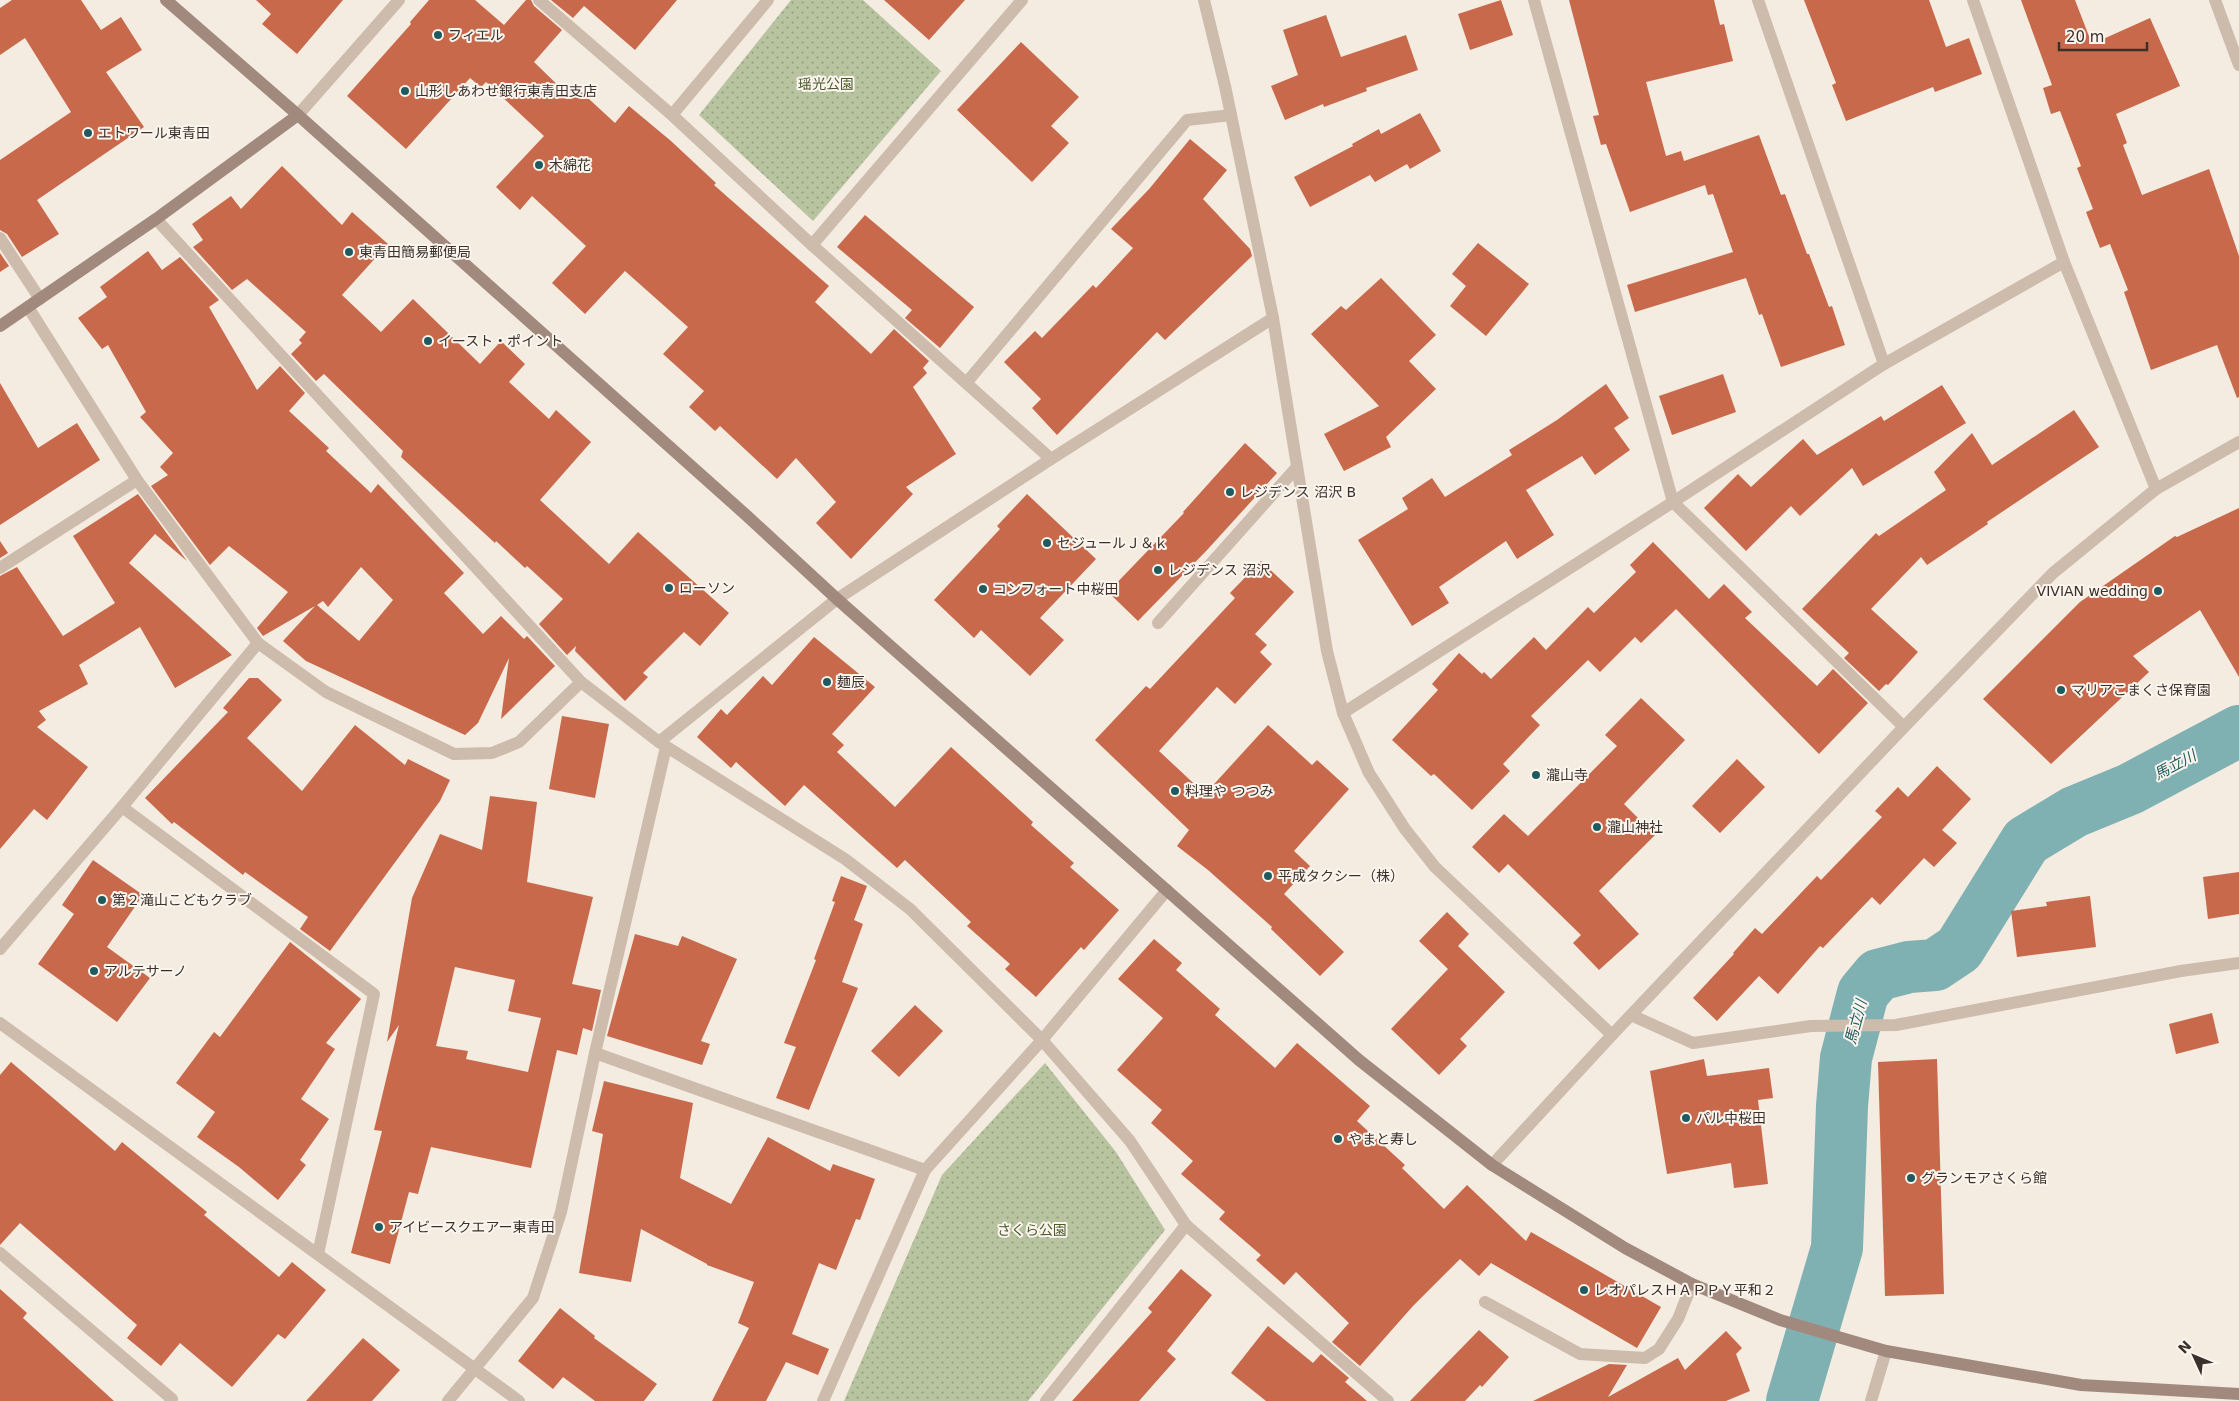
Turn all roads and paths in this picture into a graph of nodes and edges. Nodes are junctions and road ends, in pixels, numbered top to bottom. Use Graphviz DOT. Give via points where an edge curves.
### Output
graph roads {
  1 [pos="166,0"];
  2 [pos="399,0"];
  3 [pos="540,0"];
  4 [pos="768,0"];
  5 [pos="1022,0"];
  6 [pos="1204,0"];
  7 [pos="1534,0"];
  8 [pos="1758,0"];
  9 [pos="1973,0"];
  10 [pos="2215,0"];
  11 [pos="2239,65"];
  12 [pos="298,115"];
  13 [pos="672,115"];
  14 [pos="1231,115"];
  15 [pos="156,219"];
  16 [pos="0,238"];
  17 [pos="812,245"];
  18 [pos="2064,262"];
  19 [pos="40,299"];
  20 [pos="28,307"];
  21 [pos="1273,318"];
  22 [pos="0,326"];
  23 [pos="1884,364"];
  24 [pos="967,382"];
  25 [pos="2239,442"];
  26 [pos="1051,459"];
  27 [pos="1297,467"];
  28 [pos="137,480"];
  29 [pos="2156,489"];
  30 [pos="1673,502"];
  31 [pos="0,568"];
  32 [pos="837,600"];
  33 [pos="1158,623"];
  34 [pos="258,643"];
  35 [pos="581,682"];
  36 [pos="1343,713"];
  37 [pos="1904,727"];
  38 [pos="663,745"];
  39 [pos="122,807"];
  40 [pos="1167,890"];
  41 [pos="0,949"];
  42 [pos="2239,963"];
  43 [pos="1631,1015"];
  44 [pos="0,1023"];
  45 [pos="1612,1035"];
  46 [pos="1042,1040"];
  47 [pos="595,1053"];
  48 [pos="1492,1165"];
  49 [pos="925,1170"];
  50 [pos="1186,1225"];
  51 [pos="0,1254"];
  52 [pos="318,1254"];
  53 [pos="1692,1284"];
  54 [pos="1485,1302"];
  55 [pos="1886,1351"];
  56 [pos="474,1370"];
  57 [pos="2239,1394"];
  58 [pos="1386,1400"];
  59 [pos="170,1401"];
  60 [pos="448,1401"];
  61 [pos="519,1401"];
  62 [pos="823,1401"];
  63 [pos="1046,1401"];
  64 [pos="1870,1401"];
  1 -- 12 [label="street"];
  2 -- 12 [label="street"];
  3 -- 13 [label="street"];
  4 -- 13 [label="street"];
  5 -- 17 [label="street"];
  6 -- 14 [label="street"];
  7 -- 30 [label="street"];
  8 -- 23 [label="street"];
  9 -- 18 [label="street"];
  10 -- 11 [label="street"];
  12 -- 15 [label="street"];
  12 -- 32 [label="street"];
  13 -- 17 [label="street"];
  14 -- 21 [label="street"];
  14 -- 24 [label="street" via="1187,120"];
  15 -- 19 [label="street"];
  15 -- 35 [label="street"];
  16 -- 19 [label="street"];
  17 -- 24 [label="street"];
  18 -- 23 [label="street"];
  18 -- 29 [label="street"];
  19 -- 20 [label="street"];
  20 -- 22 [label="street"];
  20 -- 28 [label="street"];
  21 -- 26 [label="street"];
  21 -- 27 [label="street"];
  23 -- 30 [label="street"];
  24 -- 26 [label="street"];
  25 -- 29 [label="street"];
  26 -- 32 [label="street"];
  27 -- 33 [label="street"];
  27 -- 36 [label="street" via="1327,651"];
  28 -- 31 [label="street"];
  28 -- 34 [label="street"];
  29 -- 37 [label="street" via="2053,573"];
  30 -- 36 [label="street"];
  30 -- 37 [label="street"];
  32 -- 38 [label="street"];
  32 -- 40 [label="street"];
  34 -- 35 [label="street" via="326,692 454,754 492,753 519,742"];
  34 -- 39 [label="street"];
  35 -- 38 [label="street"];
  36 -- 45 [label="street" via="1369,773 1405,829 1436,867"];
  37 -- 43 [label="street"];
  38 -- 46 [label="street" via="852,864 910,910"];
  38 -- 47 [label="street"];
  39 -- 41 [label="street"];
  39 -- 52 [label="street" via="374,994"];
  40 -- 46 [label="street"];
  40 -- 48 [label="street" via="1359,1060"];
  42 -- 43 [label="street" via="2181,970 1896,1025 1811,1026 1693,1043"];
  43 -- 45 [label="street"];
  44 -- 52 [label="street"];
  45 -- 48 [label="street"];
  46 -- 49 [label="street"];
  46 -- 50 [label="street" via="1130,1141"];
  47 -- 49 [label="street"];
  47 -- 56 [label="street" via="561,1212 533,1298"];
  48 -- 53 [label="street" via="1625,1248"];
  49 -- 62 [label="street"];
  50 -- 58 [label="street"];
  50 -- 63 [label="street"];
  51 -- 59 [label="street" via="172,1399"];
  52 -- 56 [label="street"];
  53 -- 54 [label="street" via="1678,1319 1659,1349 1645,1358 1580,1354"];
  53 -- 55 [label="street" via="1780,1320"];
  55 -- 57 [label="street" via="2081,1386"];
  55 -- 64 [label="street"];
  56 -- 60 [label="street"];
  56 -- 61 [label="street"];
}
